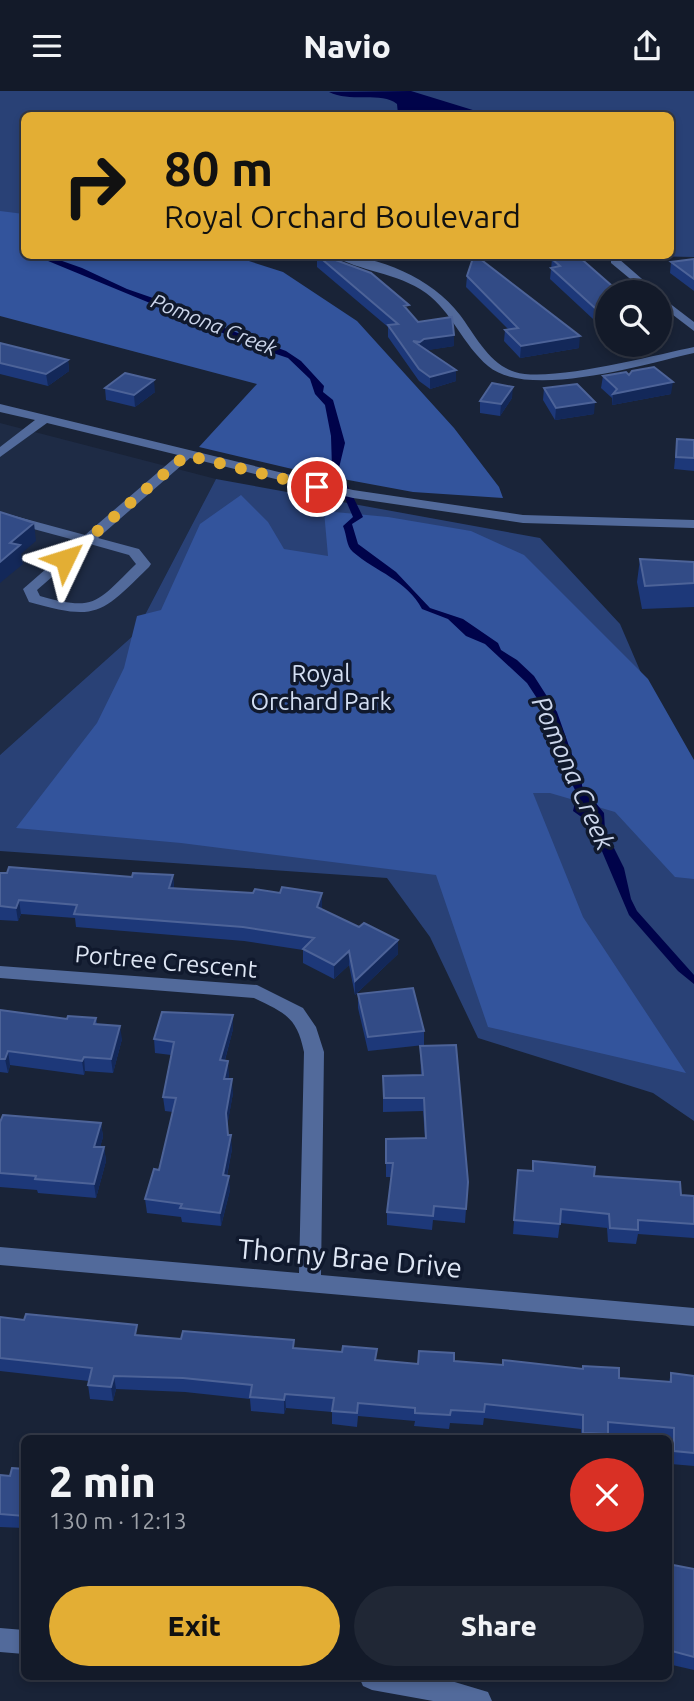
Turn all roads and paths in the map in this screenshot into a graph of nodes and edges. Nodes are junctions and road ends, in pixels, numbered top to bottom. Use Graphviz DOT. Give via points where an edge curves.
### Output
graph roads {
  1 [pos="349,259"];
  2 [pos="615,261"];
  3 [pos="638,280"];
  4 [pos="672,306"];
  5 [pos="688,316"];
  6 [pos="694,328"];
  7 [pos="694,350"];
  8 [pos="0,408"];
  9 [pos="44,419"];
  10 [pos="0,453"];
  11 [pos="186,455"];
  12 [pos="0,516"];
  13 [pos="694,524"];
  14 [pos="88,540"];
  15 [pos="0,972"];
  16 [pos="0,1257"];
  17 [pos="310,1285"];
  18 [pos="694,1317"];
  19 [pos="0,1640"];
  20 [pos="21,1642"];
  21 [pos="391,1680"];
  22 [pos="479,1701"];
  1 -- 7 [label="street" via="425,288 452,311 497,368 515,376 576,373"];
  2 -- 3 [label="street"];
  4 -- 5 [label="street"];
  5 -- 6 [label="street"];
  8 -- 9 [label="street"];
  9 -- 10 [label="street"];
  9 -- 11 [label="street"];
  11 -- 13 [label="street" via="328,489 446,509 523,519"];
  11 -- 14 [label="street"];
  12 -- 14 [label="street"];
  14 -- 14 [label="street" via="134,552 144,564 98,608 78,612 34,599 30,589"];
  15 -- 17 [label="street, Portree Crescent" via="257,992 291,1006 302,1016 314,1052"];
  16 -- 17 [label="street, Thorny Brae Drive"];
  17 -- 18 [label="street, Thorny Brae Drive"];
  19 -- 20 [label="street"];
  21 -- 22 [label="street"];
}
